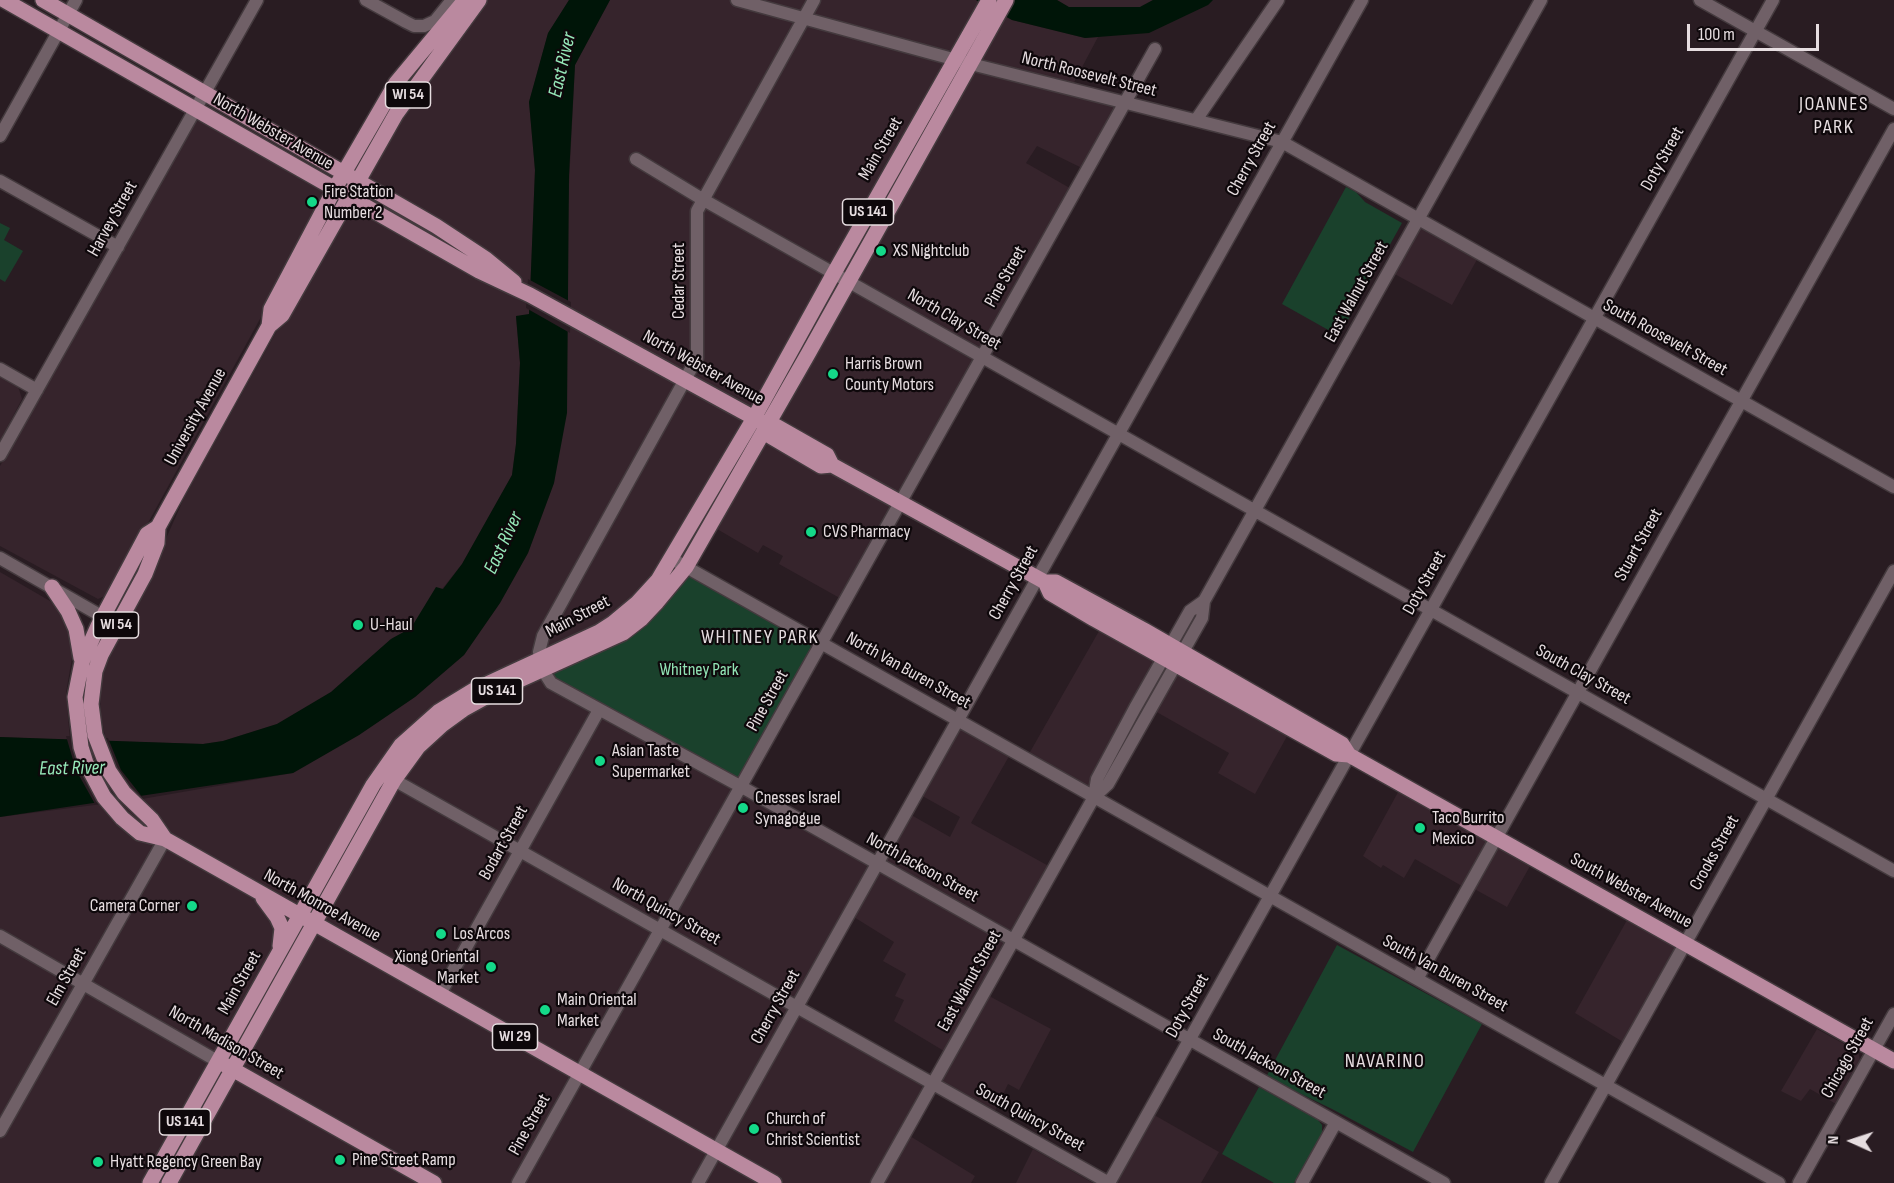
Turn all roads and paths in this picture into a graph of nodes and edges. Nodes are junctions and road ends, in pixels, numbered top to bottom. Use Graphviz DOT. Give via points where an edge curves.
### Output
graph roads {
  1 [pos="4,0"];
  2 [pos="43,0"];
  3 [pos="76,0"];
  4 [pos="257,0"];
  5 [pos="366,0"];
  6 [pos="452,0"];
  7 [pos="465,0"];
  8 [pos="479,0"];
  9 [pos="737,0"];
  10 [pos="814,0"];
  11 [pos="1278,0"];
  12 [pos="1362,0"];
  13 [pos="1541,0"];
  14 [pos="1700,0"];
  15 [pos="1773,0"];
  16 [pos="995,5"];
  17 [pos="68,14"];
  18 [pos="804,19"];
  19 [pos="59,30"];
  20 [pos="1755,31"];
  21 [pos="1155,49"];
  22 [pos="955,60"];
  23 [pos="971,64"];
  24 [pos="206,92"];
  25 [pos="1125,102"];
  26 [pos="195,109"];
  27 [pos="1894,109"];
  28 [pos="1196,120"];
  29 [pos="1894,129"];
  30 [pos="0,136"];
  31 [pos="1282,142"];
  32 [pos="636,159"];
  33 [pos="350,178"];
  34 [pos="0,181"];
  35 [pos="341,194"];
  36 [pos="702,199"];
  37 [pos="1418,219"];
  38 [pos="118,247"];
  39 [pos="834,273"];
  40 [pos="848,281"];
  41 [pos="525,292"];
  42 [pos="1594,319"];
  43 [pos="982,357"];
  44 [pos="0,369"];
  45 [pos="685,380"];
  46 [pos="37,390"];
  47 [pos="1741,401"];
  48 [pos="761,422"];
  49 [pos="1118,434"];
  50 [pos="0,455"];
  51 [pos="1894,488"];
  52 [pos="900,502"];
  53 [pos="1255,511"];
  54 [pos="0,558"];
  55 [pos="679,563"];
  56 [pos="1894,571"];
  57 [pos="1041,580"];
  58 [pos="52,587"];
  59 [pos="1431,610"];
  60 [pos="109,621"];
  61 [pos="821,643"];
  62 [pos="1173,655"];
  63 [pos="82,662"];
  64 [pos="541,663"];
  65 [pos="1577,693"];
  66 [pos="599,710"];
  67 [pos="957,720"];
  68 [pos="1349,755"];
  69 [pos="380,773"];
  70 [pos="394,780"];
  71 [pos="741,786"];
  72 [pos="1094,797"];
  73 [pos="1766,799"];
  74 [pos="1496,837"];
  75 [pos="165,839"];
  76 [pos="520,851"];
  77 [pos="877,863"];
  78 [pos="1894,871"];
  79 [pos="259,893"];
  80 [pos="1270,896"];
  81 [pos="300,916"];
  82 [pos="314,924"];
  83 [pos="660,930"];
  84 [pos="0,936"];
  85 [pos="1014,940"];
  86 [pos="1685,944"];
  87 [pos="275,959"];
  88 [pos="1417,979"];
  89 [pos="83,984"];
  90 [pos="440,994"];
  91 [pos="797,1007"];
  92 [pos="1894,1014"];
  93 [pos="1190,1040"];
  94 [pos="1874,1050"];
  95 [pos="1894,1060"];
  96 [pos="219,1062"];
  97 [pos="233,1070"];
  98 [pos="580,1073"];
  99 [pos="933,1084"];
  100 [pos="1605,1085"];
  101 [pos="1336,1122"];
  102 [pos="0,1131"];
  103 [pos="716,1150"];
  104 [pos="150,1183"];
  105 [pos="169,1183"];
  106 [pos="434,1183"];
  107 [pos="518,1183"];
  108 [pos="698,1183"];
  109 [pos="774,1183"];
  110 [pos="877,1183"];
  111 [pos="1109,1183"];
  112 [pos="1302,1183"];
  113 [pos="1444,1183"];
  114 [pos="1551,1183"];
  115 [pos="1779,1183"];
  116 [pos="1799,1183"];
  1 -- 19 [label="main road, North Webster Avenue"];
  2 -- 17 [label="main road, North Webster Avenue"];
  3 -- 17 [label="street"];
  4 -- 24 [label="street, Harvey Street"];
  5 -- 6 [label="street" via="414,26 424,26 435,21"];
  7 -- 33 [label="main road, University Avenue / WI 54" via="396,83"];
  8 -- 33 [label="main road, University Avenue / WI 54"];
  9 -- 18 [label="street, North Roosevelt Street"];
  10 -- 18 [label="street, Cedar Street"];
  11 -- 28 [label="street"];
  12 -- 31 [label="street, Cherry Street"];
  13 -- 37 [label="street, East Walnut Street"];
  14 -- 20 [label="street"];
  15 -- 20 [label="street, Doty Street"];
  16 -- 22 [label="main road, Main Street / US 141"];
  16 -- 23 [label="main road, Main Street / US 141"];
  17 -- 19 [label="street"];
  17 -- 24 [label="main road, North Webster Avenue"];
  18 -- 22 [label="street, North Roosevelt Street"];
  18 -- 36 [label="street, Cedar Street"];
  19 -- 26 [label="main road, North Webster Avenue"];
  19 -- 30 [label="street"];
  20 -- 27 [label="street"];
  20 -- 42 [label="street, Doty Street"];
  21 -- 25 [label="street, Pine Street"];
  22 -- 23 [label="street, North Roosevelt Street"];
  22 -- 39 [label="main road, Main Street / US 141"];
  23 -- 25 [label="street, North Roosevelt Street"];
  23 -- 40 [label="main road, Main Street / US 141"];
  24 -- 26 [label="street, Harvey Street"];
  24 -- 33 [label="main road, North Webster Avenue"];
  25 -- 28 [label="street, North Roosevelt Street"];
  25 -- 43 [label="street, Pine Street"];
  26 -- 35 [label="main road, North Webster Avenue"];
  26 -- 38 [label="street, Harvey Street"];
  28 -- 31 [label="street, North Roosevelt Street"];
  29 -- 47 [label="street, Stuart Street"];
  31 -- 37 [label="street, North Roosevelt Street"];
  31 -- 49 [label="street, Cherry Street"];
  32 -- 36 [label="street, North Clay Street"];
  33 -- 35 [label="main road, University Avenue / WI 54"];
  33 -- 41 [label="main road, North Webster Avenue" via="436,226 501,270"];
  34 -- 38 [label="street"];
  35 -- 41 [label="main road, North Webster Avenue" via="478,271"];
  35 -- 60 [label="main road, University Avenue / WI 54" via="271,309 269,326 158,527 157,543 130,604"];
  36 -- 39 [label="street, North Clay Street"];
  36 -- 45 [label="street, Cedar Street" via="697,211 697,358"];
  37 -- 42 [label="street, South Roosevelt Street"];
  37 -- 53 [label="street, East Walnut Street"];
  38 -- 46 [label="street, Harvey Street"];
  39 -- 40 [label="street, North Clay Street"];
  39 -- 48 [label="main road, Main Street / US 141"];
  40 -- 43 [label="street, North Clay Street"];
  40 -- 48 [label="main road, Main Street / US 141"];
  41 -- 45 [label="main road, North Webster Avenue"];
  42 -- 47 [label="street, South Roosevelt Street"];
  42 -- 59 [label="street, Doty Street"];
  43 -- 49 [label="street, North Clay Street"];
  43 -- 52 [label="street, Pine Street"];
  44 -- 46 [label="street"];
  45 -- 48 [label="main road, North Webster Avenue"];
  45 -- 64 [label="street, Cedar Street" via="543,636"];
  46 -- 50 [label="street, Harvey Street"];
  47 -- 51 [label="street, South Roosevelt Street"];
  47 -- 65 [label="street, Stuart Street"];
  48 -- 52 [label="main road, North Webster Avenue" via="770,436 820,466 832,465"];
  48 -- 55 [label="main road, Main Street / US 141"];
  49 -- 53 [label="street, North Clay Street"];
  49 -- 57 [label="street, Cherry Street"];
  52 -- 57 [label="main road, North Webster Avenue"];
  52 -- 61 [label="street, Pine Street"];
  53 -- 59 [label="street, South Clay Street"];
  53 -- 62 [label="street, East Walnut Street" via="1204,601 1190,611"];
  54 -- 58 [label="street"];
  55 -- 61 [label="street, North Van Buren Street"];
  55 -- 64 [label="main road, Main Street / US 141" via="657,602 623,633"];
  56 -- 73 [label="street, Crooks Street"];
  57 -- 62 [label="main road, North Webster Avenue" via="1056,582"];
  57 -- 67 [label="street, Cherry Street"];
  58 -- 60 [label="street"];
  58 -- 63 [label="main road" via="76,629"];
  59 -- 65 [label="street, South Clay Street"];
  59 -- 68 [label="street, Doty Street"];
  60 -- 63 [label="main road, University Avenue / WI 54"];
  60 -- 75 [label="main road, University Avenue / WI 54" via="95,671 91,704 94,729 109,771"];
  61 -- 67 [label="street, North Van Buren Street"];
  61 -- 71 [label="street, Pine Street"];
  62 -- 68 [label="main road, South Webster Avenue" via="1336,754"];
  62 -- 72 [label="street, East Walnut Street" via="1097,779"];
  63 -- 75 [label="main road, University Avenue / WI 54" via="75,697 86,763 122,818 140,833"];
  64 -- 66 [label="street, North Jackson Street" via="551,683"];
  64 -- 69 [label="main road, Main Street / US 141" via="474,690 438,712 401,745"];
  64 -- 70 [label="main road, Main Street / US 141" via="442,725 418,747"];
  65 -- 73 [label="street, South Clay Street"];
  65 -- 74 [label="street, Stuart Street"];
  66 -- 71 [label="street, North Jackson Street"];
  66 -- 76 [label="street, Bodart Street"];
  67 -- 72 [label="street, North Van Buren Street"];
  67 -- 77 [label="street, Cherry Street"];
  68 -- 74 [label="main road, South Webster Avenue"];
  68 -- 80 [label="street, Doty Street"];
  69 -- 70 [label="street, North Quincy Street"];
  69 -- 81 [label="main road, Main Street / US 141"];
  70 -- 76 [label="street, North Quincy Street"];
  70 -- 82 [label="main road, Main Street / US 141"];
  71 -- 77 [label="street, North Jackson Street"];
  71 -- 83 [label="street, Pine Street"];
  72 -- 80 [label="street, South Van Buren Street"];
  72 -- 85 [label="street, East Walnut Street"];
  73 -- 78 [label="street, South Clay Street"];
  73 -- 86 [label="street, Crooks Street"];
  74 -- 86 [label="main road, South Webster Avenue"];
  74 -- 88 [label="street, Stuart Street"];
  75 -- 79 [label="main road, North Monroe Avenue / WI 54"];
  75 -- 89 [label="street, Elm Street"];
  76 -- 83 [label="street, North Quincy Street"];
  76 -- 90 [label="street, Bodart Street"];
  77 -- 85 [label="street, North Jackson Street"];
  77 -- 91 [label="street, Cherry Street"];
  79 -- 81 [label="main road, North Monroe Avenue / WI 54"];
  79 -- 87 [label="main road" via="282,928"];
  80 -- 88 [label="street, South Van Buren Street"];
  80 -- 93 [label="street, Doty Street"];
  81 -- 82 [label="main road, North Monroe Avenue / WI 29"];
  81 -- 87 [label="main road, Main Street / US 141"];
  82 -- 90 [label="main road, North Monroe Avenue / WI 29"];
  82 -- 97 [label="main road, Main Street / US 141"];
  83 -- 91 [label="street, North Quincy Street"];
  83 -- 98 [label="street, Pine Street"];
  84 -- 89 [label="street, North Madison Street"];
  85 -- 93 [label="street, South Jackson Street"];
  85 -- 99 [label="street, East Walnut Street"];
  86 -- 94 [label="main road, South Webster Avenue"];
  86 -- 100 [label="street, Crooks Street"];
  87 -- 96 [label="main road, Main Street / US 141"];
  88 -- 100 [label="street, South Van Buren Street"];
  89 -- 96 [label="street, North Madison Street"];
  89 -- 102 [label="street, Elm Street"];
  90 -- 98 [label="main road, North Monroe Avenue / WI 29"];
  91 -- 99 [label="street, North Quincy Street"];
  91 -- 103 [label="street, Cherry Street"];
  92 -- 94 [label="street, Chicago Street"];
  93 -- 101 [label="street, South Jackson Street"];
  93 -- 111 [label="street, Doty Street"];
  94 -- 95 [label="main road, South Webster Avenue"];
  94 -- 116 [label="street, Chicago Street"];
  96 -- 97 [label="main road, North Madison Street"];
  96 -- 104 [label="main road, Main Street / US 141"];
  97 -- 105 [label="main road, Main Street / US 141"];
  97 -- 106 [label="main road, North Madison Street"];
  98 -- 103 [label="main road, North Monroe Avenue / WI 29"];
  98 -- 107 [label="street, Pine Street"];
  99 -- 110 [label="street, East Walnut Street"];
  99 -- 111 [label="street, South Quincy Street"];
  100 -- 114 [label="street, Crooks Street"];
  100 -- 115 [label="street, South Van Buren Street"];
  101 -- 112 [label="street"];
  101 -- 113 [label="street, South Jackson Street"];
  103 -- 108 [label="street, Cherry Street"];
  103 -- 109 [label="main road, North Monroe Avenue / WI 29"];
}
